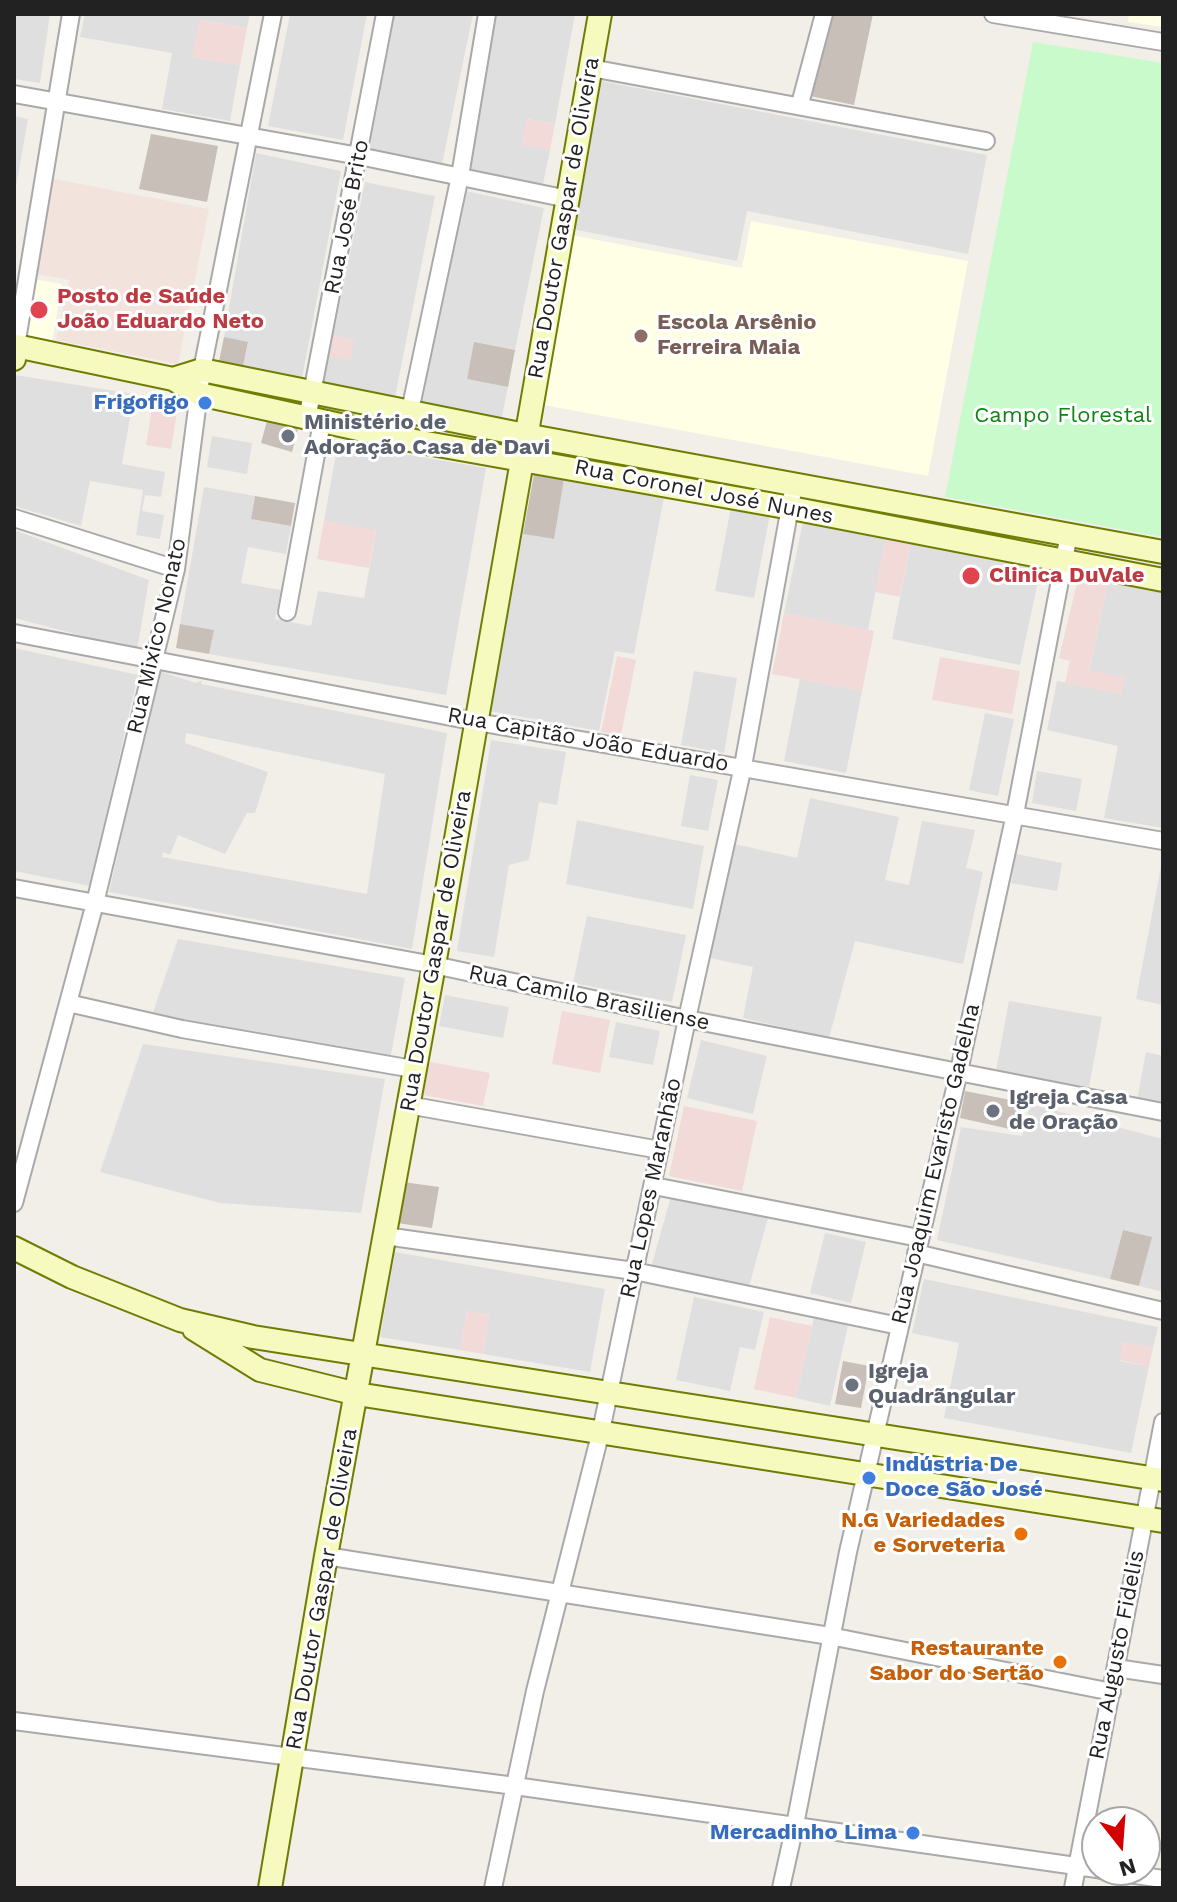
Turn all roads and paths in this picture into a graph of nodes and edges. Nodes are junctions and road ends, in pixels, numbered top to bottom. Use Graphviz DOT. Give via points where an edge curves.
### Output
graph roads {
  1 [pos="71,14"];
  2 [pos="273,14"];
  3 [pos="385,14"];
  4 [pos="487,14"];
  5 [pos="600,14"];
  6 [pos="824,14"];
  7 [pos="993,14"];
  8 [pos="1112,14"];
  9 [pos="1109,32"];
  10 [pos="1163,42"];
  11 [pos="591,68"];
  12 [pos="14,94"];
  13 [pos="58,101"];
  14 [pos="800,104"];
  15 [pos="248,137"];
  16 [pos="986,141"];
  17 [pos="359,156"];
  18 [pos="460,176"];
  19 [pos="568,199"];
  20 [pos="15,352"];
  21 [pos="202,370"];
  22 [pos="173,379"];
  23 [pos="313,392"];
  24 [pos="199,394"];
  25 [pos="411,410"];
  26 [pos="315,420"];
  27 [pos="525,435"];
  28 [pos="404,439"];
  29 [pos="522,458"];
  30 [pos="794,485"];
  31 [pos="791,508"];
  32 [pos="14,518"];
  33 [pos="1069,534"];
  34 [pos="1163,552"];
  35 [pos="1065,562"];
  36 [pos="176,569"];
  37 [pos="1163,580"];
  38 [pos="287,612"];
  39 [pos="14,633"];
  40 [pos="152,661"];
  41 [pos="477,722"];
  42 [pos="743,766"];
  43 [pos="1015,814"];
  44 [pos="1163,841"];
  45 [pos="14,888"];
  46 [pos="95,903"];
  47 [pos="434,965"];
  48 [pos="68,1003"];
  49 [pos="687,1019"];
  50 [pos="413,1069"];
  51 [pos="959,1071"];
  52 [pos="408,1105"];
  53 [pos="1163,1112"];
  54 [pos="660,1150"];
  55 [pos="654,1186"];
  56 [pos="14,1203"];
  57 [pos="385,1236"];
  58 [pos="918,1245"];
  59 [pos="14,1248"];
  60 [pos="634,1271"];
  61 [pos="1163,1311"];
  62 [pos="180,1320"];
  63 [pos="899,1326"];
  64 [pos="362,1355"];
  65 [pos="609,1392"];
  66 [pos="357,1394"];
  67 [pos="1163,1422"];
  68 [pos="601,1431"];
  69 [pos="876,1434"];
  70 [pos="868,1475"];
  71 [pos="1157,1479"];
  72 [pos="1153,1520"];
  73 [pos="326,1556"];
  74 [pos="561,1594"];
  75 [pos="830,1636"];
  76 [pos="1116,1668"];
  77 [pos="1163,1675"];
  78 [pos="1112,1692"];
  79 [pos="14,1721"];
  80 [pos="293,1757"];
  81 [pos="515,1786"];
  82 [pos="795,1825"];
  83 [pos="1075,1866"];
  84 [pos="1081,1867"];
  85 [pos="270,1888"];
  86 [pos="493,1888"];
  87 [pos="781,1888"];
  88 [pos="1073,1888"];
  1 -- 13 [label="street"];
  2 -- 15 [label="street, Rua Mixico Nonato"];
  3 -- 17 [label="street, Rua José Brito"];
  4 -- 18 [label="street"];
  5 -- 11 [label="street, Rua Doutor Gaspar de Oliveira"];
  6 -- 14 [label="street"];
  7 -- 9 [label="street"];
  8 -- 9 [label="street"];
  9 -- 10 [label="street"];
  11 -- 14 [label="street"];
  11 -- 19 [label="street, Rua Doutor Gaspar de Oliveira"];
  12 -- 13 [label="street"];
  13 -- 15 [label="street"];
  13 -- 20 [label="street"];
  14 -- 16 [label="street"];
  15 -- 17 [label="street"];
  15 -- 21 [label="street, Rua Mixico Nonato"];
  17 -- 18 [label="street"];
  17 -- 23 [label="street, Rua José Brito"];
  18 -- 19 [label="street"];
  18 -- 25 [label="street"];
  19 -- 27 [label="street, Rua Doutor Gaspar de Oliveira"];
  20 -- 22 [label="street"];
  21 -- 22 [label="street"];
  21 -- 23 [label="street, Rua Coronel José Nunes"];
  21 -- 24 [label="street, Rua Mixico Nonato"];
  22 -- 24 [label="street, Rua Coronel José Nunes"];
  23 -- 25 [label="street, Rua Coronel José Nunes"];
  23 -- 26 [label="street, Rua José Brito"];
  24 -- 26 [label="street, Rua Coronel José Nunes"];
  24 -- 36 [label="street, Rua Mixico Nonato"];
  25 -- 27 [label="street, Rua Coronel José Nunes"];
  25 -- 28 [label="street"];
  26 -- 28 [label="street, Rua Coronel José Nunes"];
  26 -- 38 [label="street, Rua José Brito"];
  27 -- 29 [label="street, Rua Doutor Gaspar de Oliveira"];
  27 -- 30 [label="street, Rua Coronel José Nunes"];
  28 -- 29 [label="street, Rua Coronel José Nunes"];
  29 -- 31 [label="street, Rua Coronel José Nunes"];
  29 -- 41 [label="street, Rua Doutor Gaspar de Oliveira"];
  30 -- 31 [label="street, Rua Lopes Maranhão"];
  30 -- 33 [label="street, Rua Coronel José Nunes"];
  31 -- 35 [label="street, Rua Coronel José Nunes"];
  31 -- 42 [label="street, Rua Lopes Maranhão"];
  32 -- 36 [label="street"];
  33 -- 34 [label="street, Rua Coronel José Nunes"];
  33 -- 35 [label="street, Rua Joaquim Evaristo Gadelha"];
  35 -- 37 [label="street, Rua Coronel José Nunes"];
  35 -- 43 [label="street, Rua Joaquim Evaristo Gadelha"];
  36 -- 40 [label="street, Rua Mixico Nonato"];
  39 -- 40 [label="street, Rua Capitão João Eduardo"];
  40 -- 41 [label="street, Rua Capitão João Eduardo"];
  40 -- 46 [label="street, Rua Mixico Nonato"];
  41 -- 42 [label="street, Rua Capitão João Eduardo"];
  41 -- 47 [label="street, Rua Doutor Gaspar de Oliveira"];
  42 -- 43 [label="street, Rua Capitão João Eduardo"];
  42 -- 49 [label="street, Rua Lopes Maranhão"];
  43 -- 44 [label="street, Rua Capitão João Eduardo"];
  43 -- 51 [label="street, Rua Joaquim Evaristo Gadelha"];
  45 -- 46 [label="street, Rua Camilo Brasiliense"];
  46 -- 47 [label="street, Rua Camilo Brasiliense"];
  46 -- 48 [label="street, Rua Mixico Nonato"];
  47 -- 49 [label="street, Rua Camilo Brasiliense"];
  47 -- 50 [label="street, Rua Doutor Gaspar de Oliveira"];
  48 -- 50 [label="street" via="182,1029"];
  48 -- 56 [label="street, Rua Mixico Nonato"];
  49 -- 51 [label="street, Rua Camilo Brasiliense"];
  49 -- 54 [label="street, Rua Lopes Maranhão"];
  50 -- 52 [label="street, Rua Doutor Gaspar de Oliveira"];
  51 -- 53 [label="street, Rua Camilo Brasiliense"];
  51 -- 58 [label="street, Rua Joaquim Evaristo Gadelha"];
  52 -- 54 [label="street"];
  52 -- 57 [label="street, Rua Doutor Gaspar de Oliveira"];
  54 -- 55 [label="street, Rua Lopes Maranhão"];
  55 -- 58 [label="street"];
  55 -- 60 [label="street, Rua Lopes Maranhão"];
  57 -- 60 [label="street"];
  57 -- 64 [label="street, Rua Doutor Gaspar de Oliveira"];
  58 -- 61 [label="street"];
  58 -- 63 [label="street, Rua Joaquim Evaristo Gadelha"];
  59 -- 62 [label="street"];
  60 -- 63 [label="street"];
  60 -- 65 [label="street, Rua Lopes Maranhão"];
  62 -- 64 [label="street"];
  62 -- 66 [label="street" via="260,1370"];
  63 -- 69 [label="street, Rua Joaquim Evaristo Gadelha"];
  64 -- 65 [label="street"];
  64 -- 66 [label="street, Rua Doutor Gaspar de Oliveira"];
  65 -- 68 [label="street, Rua Lopes Maranhão"];
  65 -- 69 [label="street"];
  66 -- 68 [label="street"];
  66 -- 73 [label="street, Rua Doutor Gaspar de Oliveira"];
  67 -- 71 [label="street, Rua Augusto Fidelis"];
  68 -- 70 [label="street"];
  68 -- 74 [label="street, Rua Lopes Maranhão"];
  69 -- 70 [label="street, Rua Joaquim Evaristo Gadelha"];
  69 -- 71 [label="street"];
  70 -- 72 [label="street"];
  70 -- 75 [label="street, Rua Joaquim Evaristo Gadelha"];
  71 -- 72 [label="street, Rua Augusto Fidelis"];
  72 -- 76 [label="street, Rua Augusto Fidelis"];
  73 -- 74 [label="street"];
  73 -- 80 [label="street, Rua Doutor Gaspar de Oliveira"];
  74 -- 75 [label="street"];
  74 -- 81 [label="street, Rua Lopes Maranhão"];
  75 -- 78 [label="street"];
  75 -- 82 [label="street, Rua Joaquim Evaristo Gadelha"];
  76 -- 77 [label="street"];
  76 -- 78 [label="street, Rua Augusto Fidelis"];
  78 -- 83 [label="street, Rua Augusto Fidelis"];
  79 -- 80 [label="street"];
  80 -- 81 [label="street"];
  80 -- 85 [label="street, Rua Doutor Gaspar de Oliveira"];
  81 -- 82 [label="street"];
  81 -- 86 [label="street, Rua Lopes Maranhão"];
  82 -- 83 [label="street"];
  82 -- 87 [label="street, Rua Joaquim Evaristo Gadelha"];
  83 -- 84 [label="street"];
  83 -- 88 [label="street, Rua Augusto Fidelis"];
}
